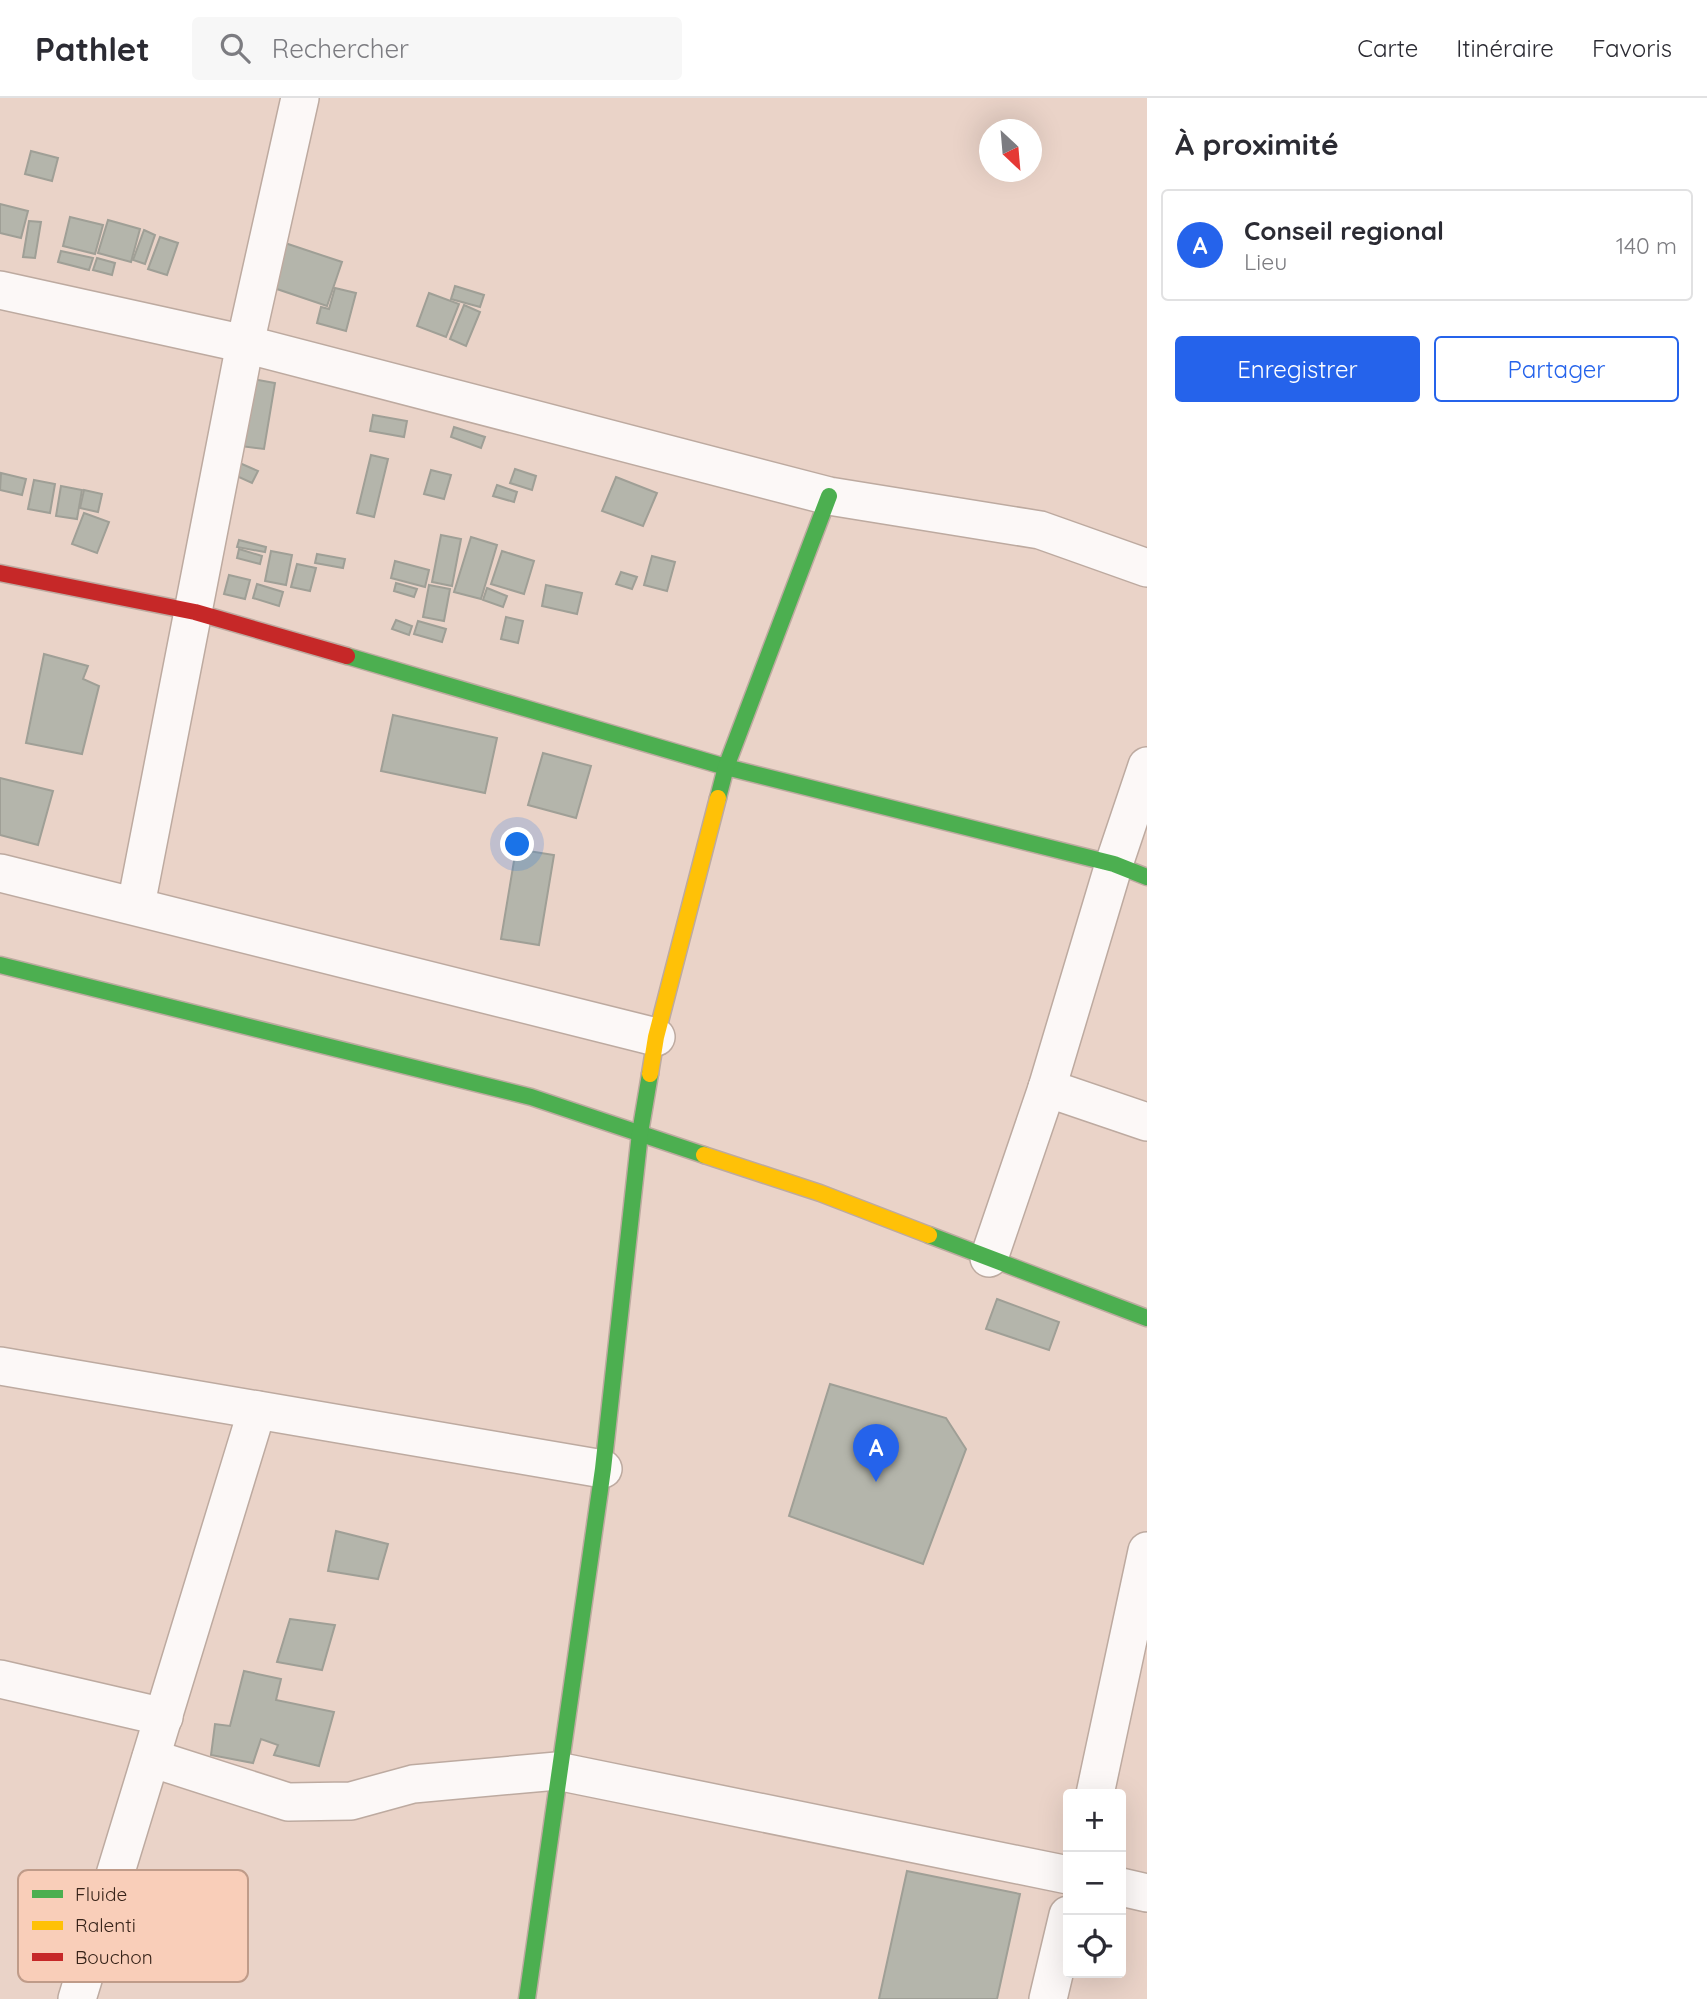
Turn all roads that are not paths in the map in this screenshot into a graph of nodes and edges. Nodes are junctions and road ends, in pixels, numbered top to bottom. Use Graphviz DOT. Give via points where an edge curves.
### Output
graph roads {
  1 [pos="300,98"];
  2 [pos="0,290"];
  3 [pos="244,344"];
  4 [pos="829,496"];
  5 [pos="1147,568"];
  6 [pos="0,573"];
  7 [pos="195,612"];
  8 [pos="1147,765"];
  9 [pos="726,767"];
  10 [pos="1130,870"];
  11 [pos="0,873"];
  12 [pos="136,905"];
  13 [pos="0,965"];
  14 [pos="656,1037"];
  15 [pos="1047,1088"];
  16 [pos="1147,1122"];
  17 [pos="640,1133"];
  18 [pos="989,1258"];
  19 [pos="1147,1318"];
  20 [pos="0,1366"];
  21 [pos="257,1410"];
  22 [pos="603,1469"];
  23 [pos="1147,1551"];
  24 [pos="0,1679"];
  25 [pos="164,1717"];
  26 [pos="151,1758"];
  27 [pos="557,1771"];
  28 [pos="1096,1789"];
  29 [pos="117,1870"];
  30 [pos="1063,1874"];
  31 [pos="1126,1888"];
  32 [pos="1147,1893"];
  33 [pos="1063,1936"];
  34 [pos="82,1982"];
  35 [pos="77,1999"];
  36 [pos="527,1999"];
  37 [pos="1048,1999"];
  1 -- 3 [label="street"];
  2 -- 3 [label="street"];
  3 -- 4 [label="street"];
  3 -- 7 [label="street"];
  4 -- 5 [label="street" via="1040,530"];
  4 -- 9 [label="street"];
  6 -- 7 [label="street"];
  7 -- 9 [label="street"];
  7 -- 12 [label="street"];
  8 -- 10 [label="street"];
  9 -- 10 [label="street"];
  9 -- 14 [label="street"];
  10 -- 15 [label="street"];
  11 -- 12 [label="street"];
  12 -- 14 [label="street"];
  13 -- 17 [label="street" via="531,1097"];
  14 -- 17 [label="street"];
  15 -- 16 [label="street"];
  15 -- 18 [label="street"];
  17 -- 18 [label="street" via="820,1193"];
  17 -- 22 [label="street"];
  18 -- 19 [label="street"];
  20 -- 21 [label="street"];
  21 -- 22 [label="street"];
  21 -- 25 [label="street"];
  22 -- 27 [label="street"];
  23 -- 28 [label="street"];
  24 -- 25 [label="street"];
  25 -- 26 [label="street"];
  26 -- 27 [label="street" via="288,1802 351,1801 413,1784"];
  26 -- 29 [label="street"];
  27 -- 30 [label="street"];
  27 -- 36 [label="street"];
  31 -- 32 [label="street"];
  33 -- 37 [label="street"];
  34 -- 35 [label="street"];
}
